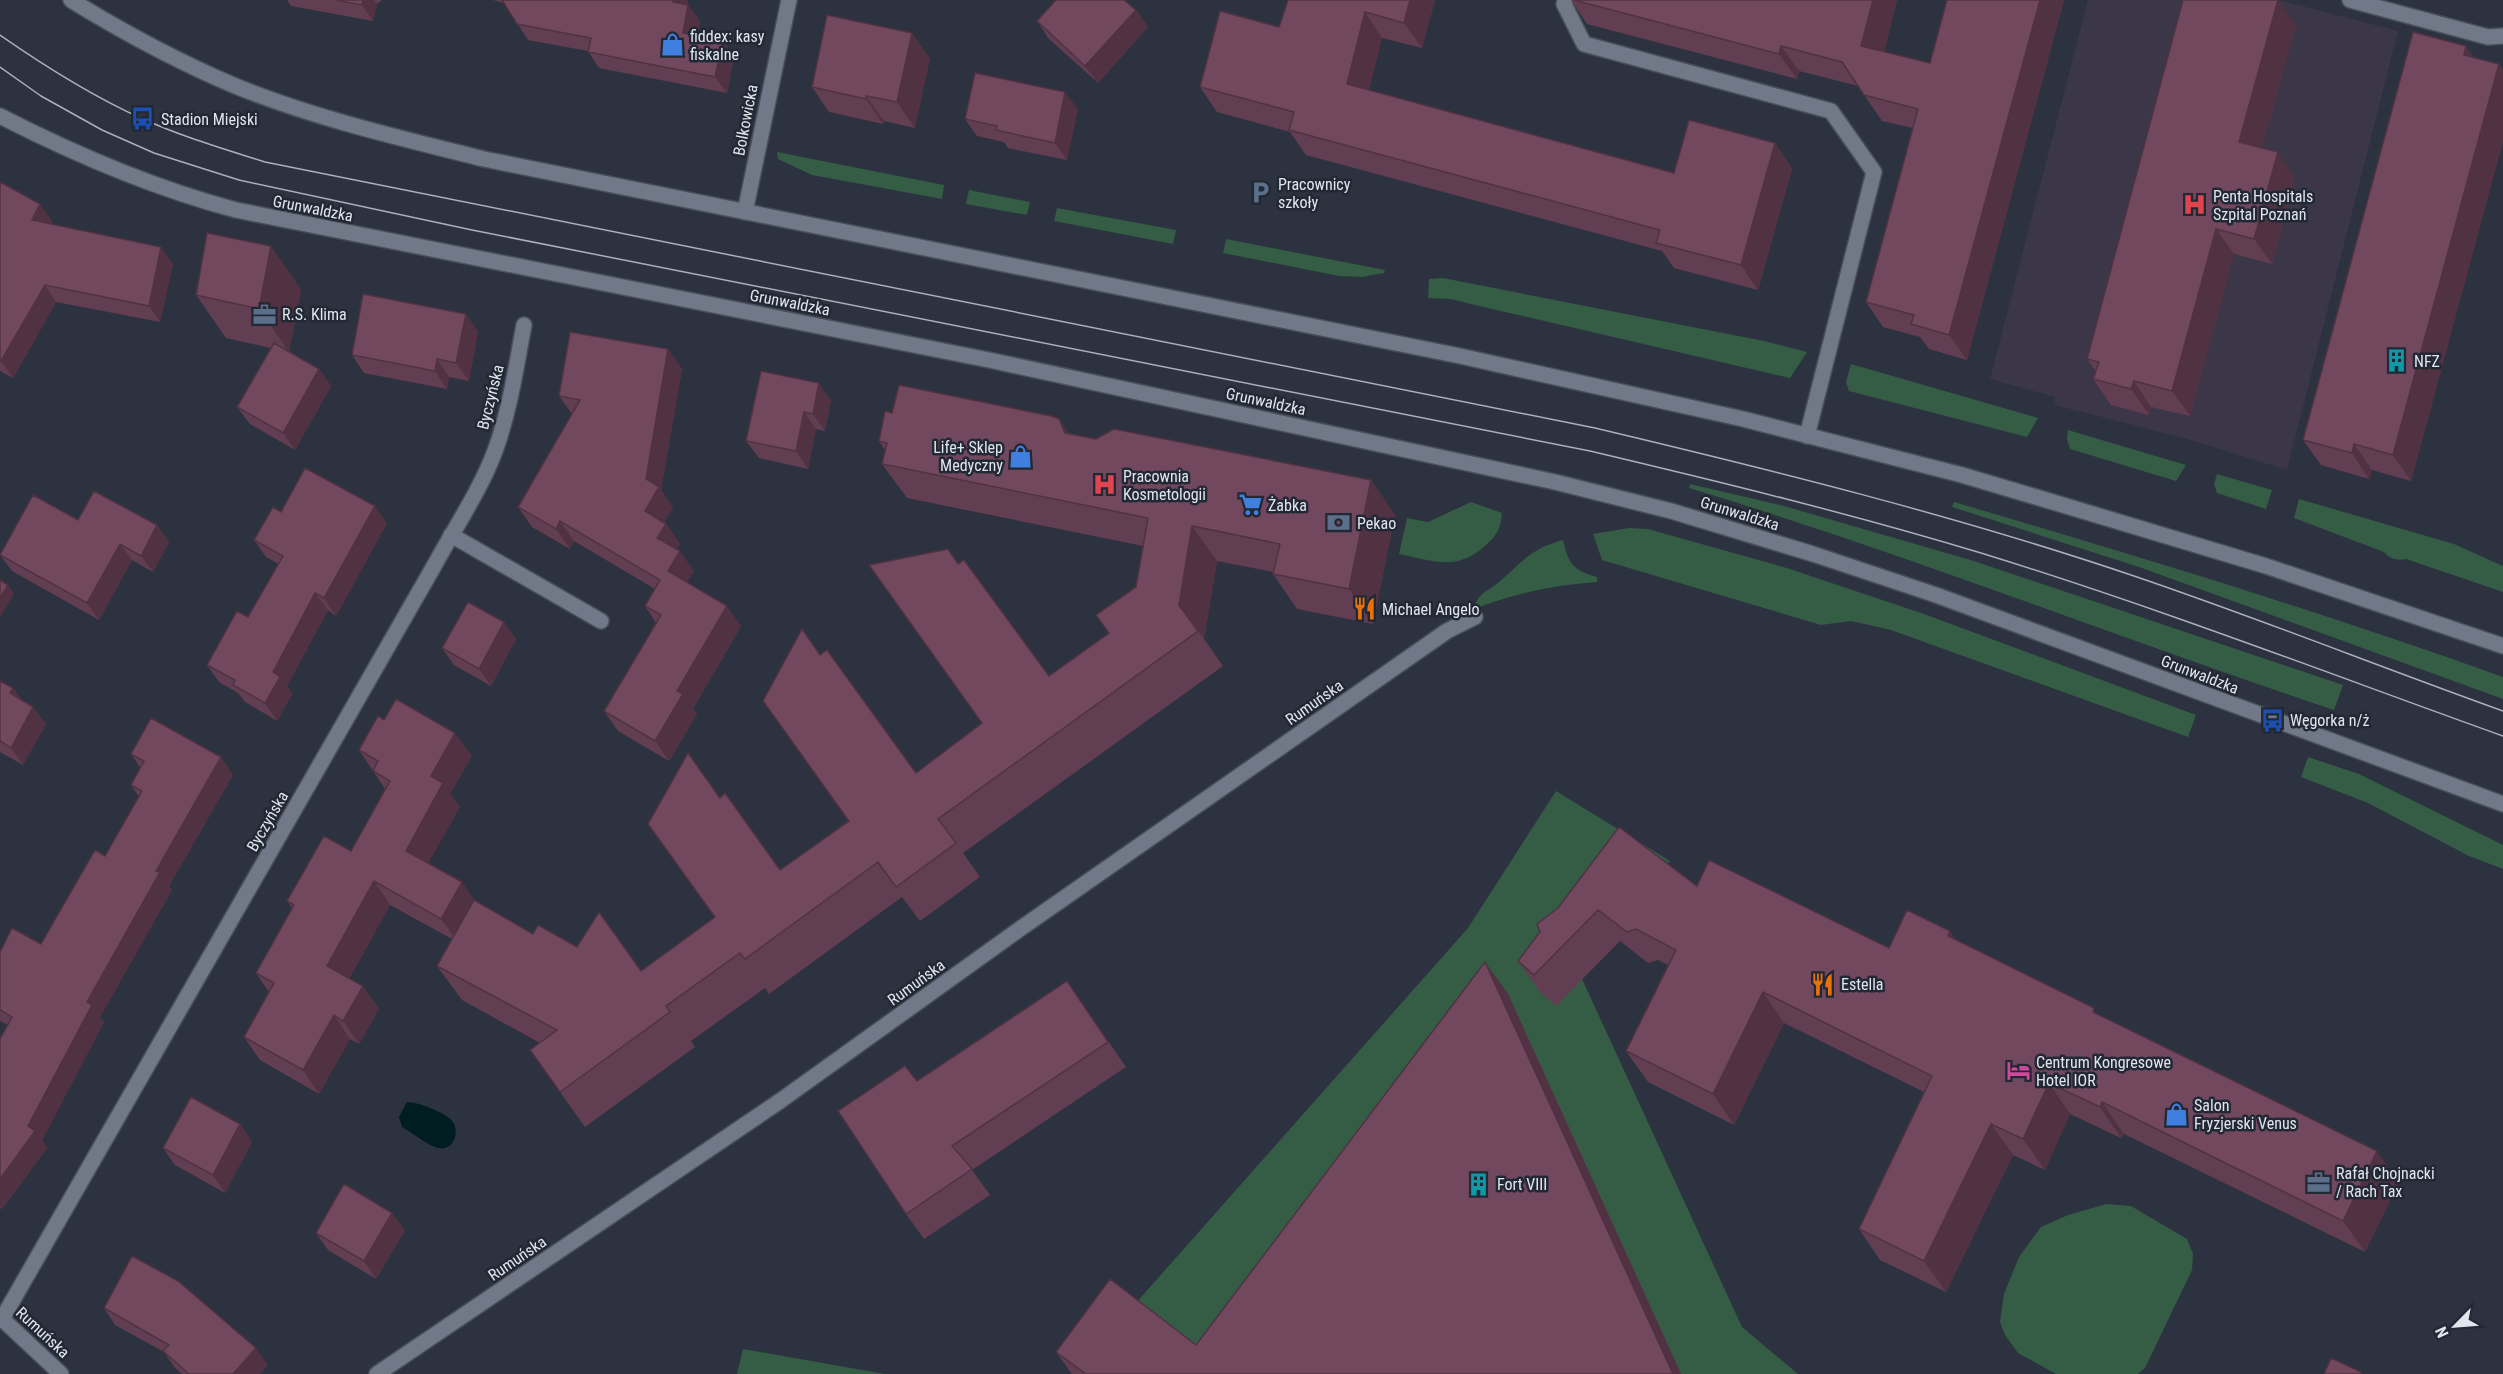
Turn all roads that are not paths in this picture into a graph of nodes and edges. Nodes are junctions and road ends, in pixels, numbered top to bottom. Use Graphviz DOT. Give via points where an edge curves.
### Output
graph roads {
  1 [pos="71,0"];
  2 [pos="789,0"];
  3 [pos="1565,0"];
  4 [pos="2350,0"];
  5 [pos="2495,36"];
  6 [pos="0,116"];
  7 [pos="745,212"];
  8 [pos="524,325"];
  9 [pos="1807,436"];
  10 [pos="451,535"];
  11 [pos="1475,617"];
  12 [pos="601,621"];
  13 [pos="2503,645"];
  14 [pos="2503,804"];
  15 [pos="1,1318"];
  16 [pos="61,1374"];
  17 [pos="377,1374"];
  1 -- 7 [label="street" via="158,51 233,85 285,103 394,137 484,159"];
  2 -- 7 [label="street, Bolkowicka"];
  3 -- 9 [label="street" via="1584,44 1831,111 1874,172"];
  4 -- 5 [label="street"];
  6 -- 14 [label="street, Grunwaldzka" via="98,164 236,210 989,360 1556,482 1671,511 1935,596"];
  7 -- 9 [label="street" via="1460,356"];
  8 -- 10 [label="street, Byczyńska" via="508,410 494,453"];
  9 -- 13 [label="street" via="2080,510 2266,566"];
  10 -- 12 [label="street"];
  10 -- 15 [label="street, Byczyńska"];
  11 -- 17 [label="street, Rumuńska" via="1428,644 771,1107"];
  15 -- 16 [label="street, Rumuńska"];
}
